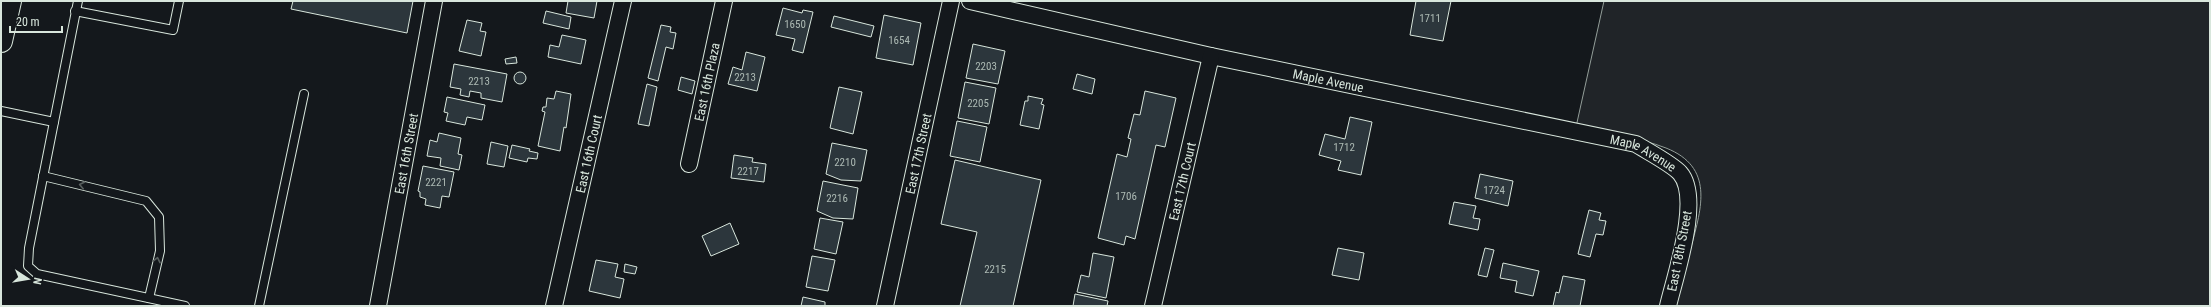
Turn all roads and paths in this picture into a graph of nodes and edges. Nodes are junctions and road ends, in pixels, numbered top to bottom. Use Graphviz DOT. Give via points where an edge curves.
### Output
graph roads {
  1 [pos="10,1"];
  2 [pos="78,1"];
  3 [pos="179,1"];
  4 [pos="434,1"];
  5 [pos="623,1"];
  6 [pos="724,1"];
  7 [pos="951,1"];
  8 [pos="970,1"];
  9 [pos="75,11"];
  10 [pos="1,42"];
  11 [pos="1211,56"];
  12 [pos="304,94"];
  13 [pos="1,111"];
  14 [pos="54,122"];
  15 [pos="689,164"];
  16 [pos="1680,173"];
  17 [pos="43,176"];
  18 [pos="149,298"];
  19 [pos="185,306"];
  20 [pos="259,306"];
  21 [pos="378,306"];
  22 [pos="554,306"];
  23 [pos="885,306"];
  24 [pos="1153,306"];
  25 [pos="1668,306"];
  1 -- 10 [label="main road"];
  2 -- 9 [label="lane"];
  3 -- 9 [label="lane" via="173,30"];
  4 -- 21 [label="street, East 16th Street"];
  5 -- 22 [label="street, East 16th Court"];
  6 -- 15 [label="street, East 16th Plaza"];
  7 -- 23 [label="street, East 17th Street"];
  8 -- 11 [label="street, Maple Avenue"];
  9 -- 14 [label="lane"];
  11 -- 16 [label="street, Maple Avenue" via="1636,144"];
  11 -- 24 [label="street, East 17th Court"];
  12 -- 20 [label="lane"];
  13 -- 14 [label="lane"];
  14 -- 17 [label="lane"];
  16 -- 25 [label="street, East 18th Street" via="1688,192 1689,216"];
  18 -- 17 [label="lane, one-way" via="160,251 159,217 146,201"];
  17 -- 18 [label="lane" via="28,266 37,274"];
  18 -- 19 [label="lane"];
}
